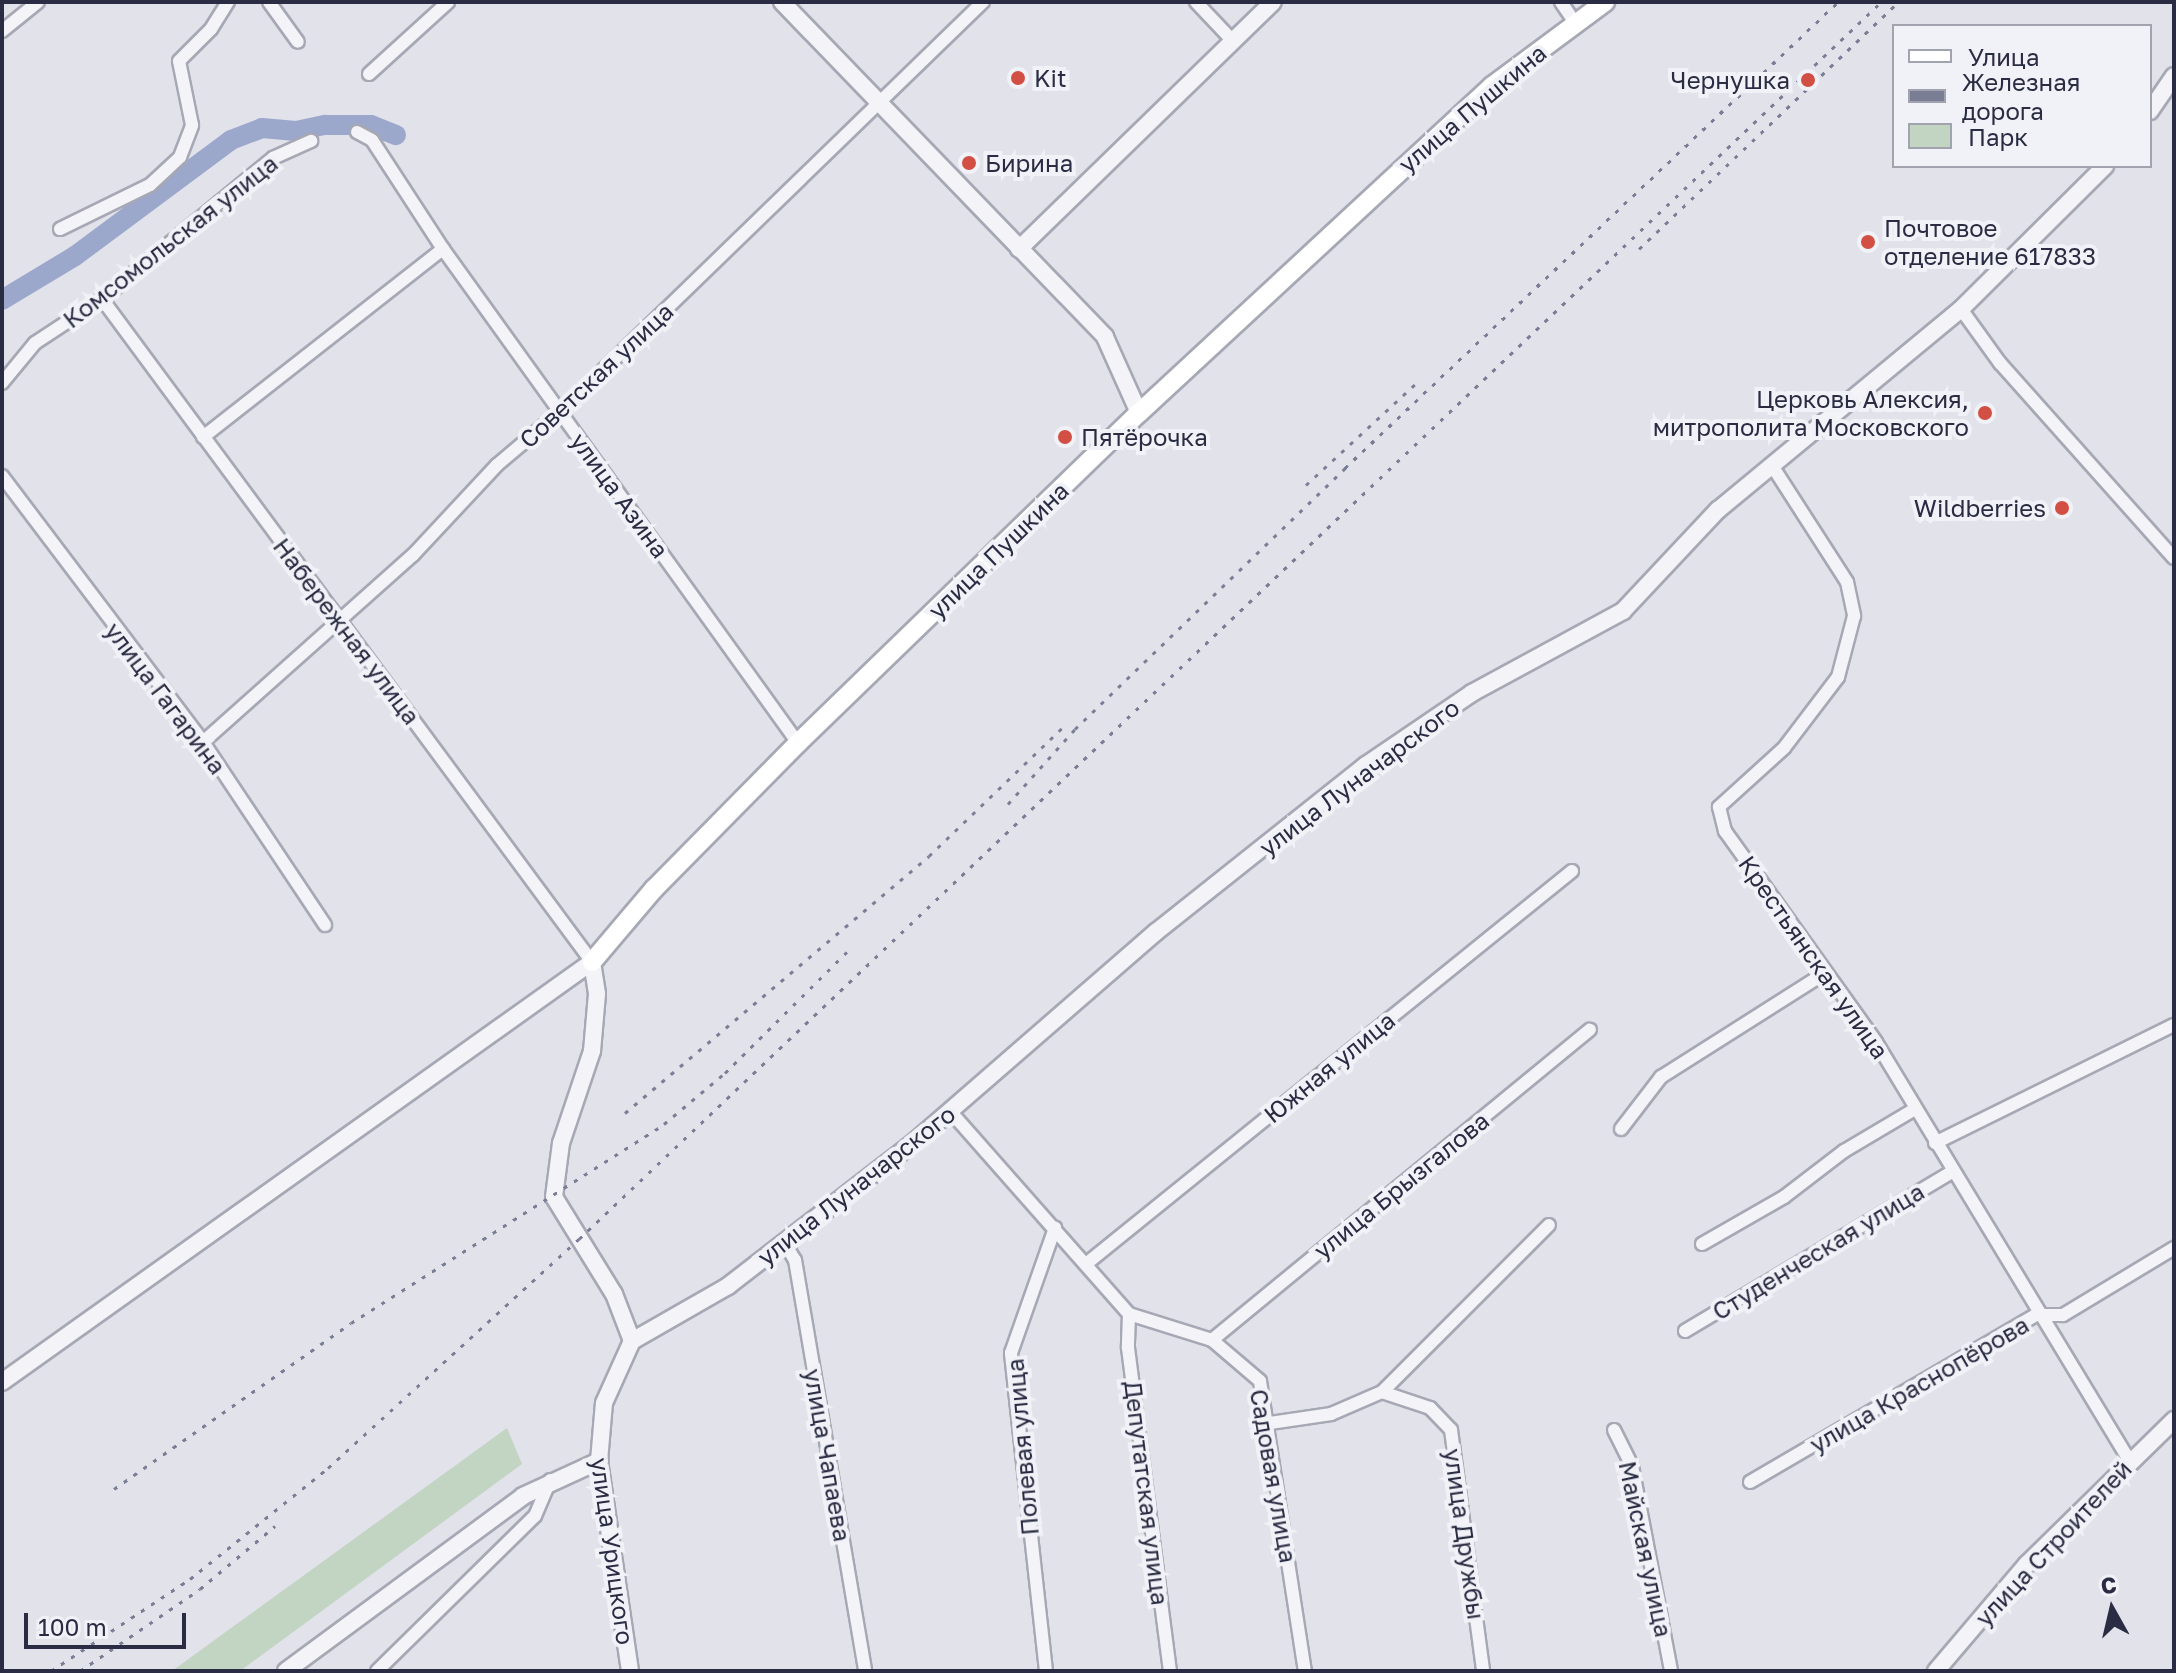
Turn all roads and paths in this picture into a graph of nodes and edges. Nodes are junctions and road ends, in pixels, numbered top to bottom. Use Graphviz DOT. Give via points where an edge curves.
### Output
graph roads {
  1 [pos="38,2"];
  2 [pos="228,2"];
  3 [pos="269,2"];
  4 [pos="448,2"];
  5 [pos="782,2"];
  6 [pos="983,2"];
  7 [pos="1196,2"];
  8 [pos="1273,2"];
  9 [pos="1561,2"];
  10 [pos="1605,2"];
  11 [pos="1575,23"];
  12 [pos="2,31"];
  13 [pos="1233,41"];
  14 [pos="298,42"];
  15 [pos="369,74"];
  16 [pos="2174,76"];
  17 [pos="881,106"];
  18 [pos="2152,108"];
  19 [pos="357,132"];
  20 [pos="311,141"];
  21 [pos="2103,168"];
  22 [pos="60,229"];
  23 [pos="443,249"];
  24 [pos="1019,249"];
  25 [pos="102,299"];
  26 [pos="1961,309"];
  27 [pos="2,383"];
  28 [pos="560,412"];
  29 [pos="1139,413"];
  30 [pos="203,437"];
  31 [pos="1771,464"];
  32 [pos="2,476"];
  33 [pos="2174,558"];
  34 [pos="340,623"];
  35 [pos="203,742"];
  36 [pos="798,743"];
  37 [pos="1572,871"];
  38 [pos="325,925"];
  39 [pos="592,962"];
  40 [pos="1825,973"];
  41 [pos="2174,1025"];
  42 [pos="1590,1030"];
  43 [pos="1915,1109"];
  44 [pos="950,1111"];
  45 [pos="1621,1129"];
  46 [pos="1935,1143"];
  47 [pos="1952,1172"];
  48 [pos="1549,1225"];
  49 [pos="1055,1228"];
  50 [pos="784,1242"];
  51 [pos="1702,1244"];
  52 [pos="2174,1248"];
  53 [pos="1086,1264"];
  54 [pos="1129,1314"];
  55 [pos="2036,1315"];
  56 [pos="1685,1331"];
  57 [pos="1212,1340"];
  58 [pos="632,1341"];
  59 [pos="2,1382"];
  60 [pos="1382,1392"];
  61 [pos="2174,1420"];
  62 [pos="1270,1423"];
  63 [pos="1614,1430"];
  64 [pos="2129,1460"];
  65 [pos="599,1461"];
  66 [pos="550,1480"];
  67 [pos="1750,1482"];
  68 [pos="286,1671"];
  69 [pos="377,1671"];
  70 [pos="630,1671"];
  71 [pos="865,1671"];
  72 [pos="1046,1671"];
  73 [pos="1170,1671"];
  74 [pos="1305,1671"];
  75 [pos="1483,1671"];
  76 [pos="1671,1671"];
  77 [pos="1936,1671"];
  1 -- 12 [label="street"];
  2 -- 22 [label="street" via="211,29 179,61 192,125 180,157 150,185"];
  3 -- 14 [label="street"];
  4 -- 15 [label="street"];
  5 -- 17 [label="street"];
  6 -- 17 [label="street, Советская улица"];
  7 -- 13 [label="street"];
  8 -- 13 [label="street"];
  9 -- 11 [label="street"];
  10 -- 11 [label="main road, улица Пушкина"];
  11 -- 29 [label="main road, улица Пушкина" via="1492,86"];
  13 -- 24 [label="street"];
  16 -- 18 [label="street"];
  17 -- 24 [label="street"];
  17 -- 28 [label="street, Советская улица"];
  19 -- 23 [label="street, улица Азина" via="372,140"];
  20 -- 25 [label="street, Комсомольская улица" via="258,169"];
  21 -- 26 [label="street, улица Луначарского"];
  23 -- 28 [label="street, улица Азина"];
  23 -- 30 [label="street"];
  24 -- 29 [label="street" via="1105,337"];
  25 -- 27 [label="street, Комсомольская улица" via="35,343"];
  25 -- 30 [label="street, Набережная улица"];
  26 -- 31 [label="street, улица Луначарского"];
  26 -- 33 [label="street" via="2000,363"];
  28 -- 34 [label="street, Советская улица" via="497,465"];
  28 -- 36 [label="street, улица Азина"];
  29 -- 36 [label="main road, улица Пушкина"];
  30 -- 34 [label="street, Набережная улица"];
  31 -- 40 [label="street, Крестьянская улица" via="1847,582 1854,616 1838,677 1784,748 1719,807 1725,831 1769,886"];
  31 -- 44 [label="street, улица Луначарского" via="1718,510 1623,611 1472,693 1366,765 1156,932"];
  32 -- 35 [label="street, улица Гагарина"];
  34 -- 35 [label="street, Советская улица"];
  34 -- 39 [label="street, Набережная улица"];
  35 -- 38 [label="street, улица Гагарина"];
  36 -- 39 [label="main road, улица Пушкина" via="654,889"];
  37 -- 53 [label="street, Южная улица"];
  39 -- 58 [label="street" via="597,994 592,1051 561,1143 554,1197 602,1273"];
  39 -- 59 [label="street"];
  40 -- 43 [label="street, Крестьянская улица" via="1876,1042"];
  40 -- 45 [label="street" via="1661,1077"];
  41 -- 46 [label="street"];
  42 -- 57 [label="street, улица Брызгалова"];
  43 -- 46 [label="street, Крестьянская улица"];
  43 -- 51 [label="street" via="1844,1151 1784,1197"];
  44 -- 49 [label="street"];
  44 -- 50 [label="street, улица Луначарского"];
  46 -- 47 [label="street, Крестьянская улица"];
  47 -- 55 [label="street, Крестьянская улица"];
  47 -- 56 [label="street, Студенческая улица"];
  48 -- 60 [label="street"];
  49 -- 53 [label="street"];
  49 -- 72 [label="street, Полевая улица" via="1011,1353"];
  50 -- 58 [label="street, улица Луначарского" via="728,1286"];
  50 -- 71 [label="street, улица Чапаева" via="795,1260"];
  52 -- 55 [label="street, улица Краснопёрова" via="2063,1315"];
  53 -- 54 [label="street"];
  54 -- 57 [label="street, Садовая улица"];
  54 -- 73 [label="street, Депутатская улица" via="1128,1348"];
  55 -- 64 [label="street, Крестьянская улица"];
  55 -- 67 [label="street, улица Краснопёрова"];
  57 -- 62 [label="street, Садовая улица" via="1260,1381"];
  58 -- 65 [label="street, улица Урицкого" via="604,1403"];
  60 -- 62 [label="street" via="1331,1414"];
  60 -- 75 [label="street, улица Дружбы" via="1430,1408 1451,1430"];
  61 -- 64 [label="street, улица Строителей"];
  62 -- 74 [label="street, Садовая улица"];
  63 -- 76 [label="street, Майская улица" via="1632,1466"];
  64 -- 77 [label="street, улица Строителей" via="2027,1564"];
  65 -- 66 [label="street"];
  65 -- 70 [label="street, улица Урицкого"];
  66 -- 68 [label="street"];
  66 -- 69 [label="street" via="535,1516"];
}
